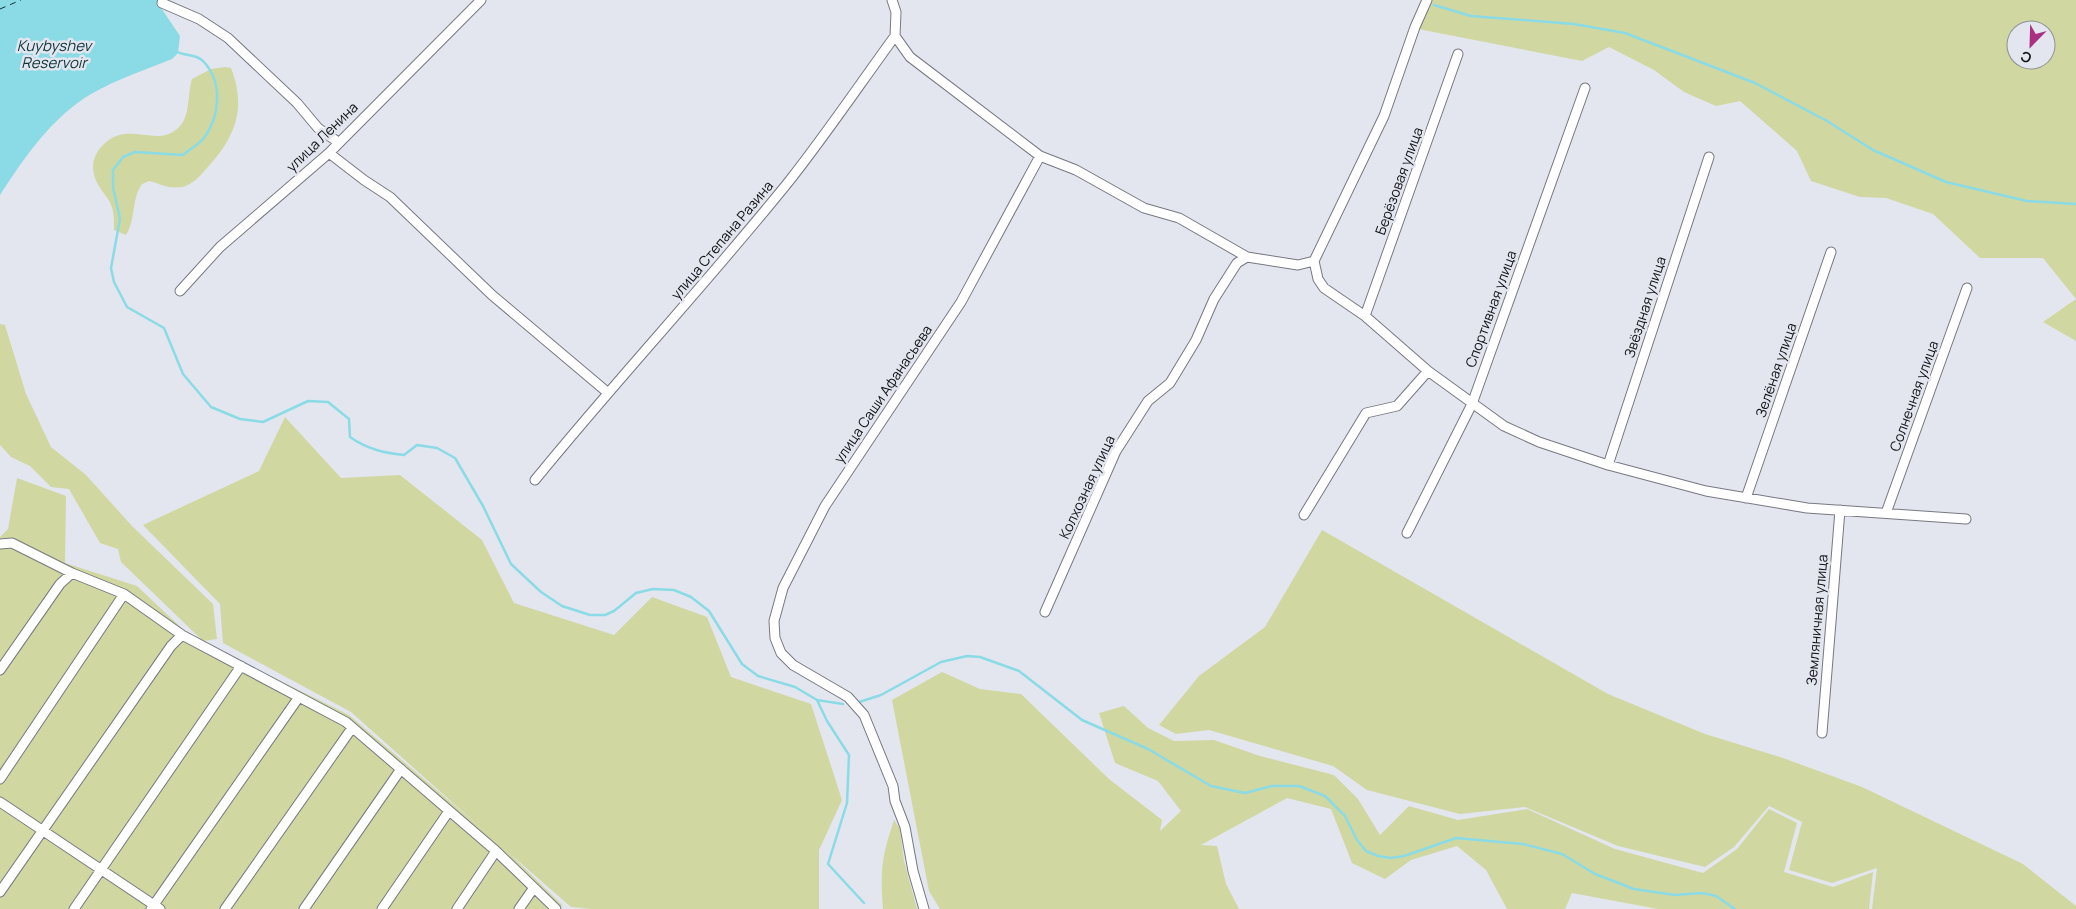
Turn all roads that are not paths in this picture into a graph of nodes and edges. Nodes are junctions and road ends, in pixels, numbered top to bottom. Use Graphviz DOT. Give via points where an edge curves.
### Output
graph roads {
  1 [pos="480,0"];
  2 [pos="892,0"];
  3 [pos="1427,0"];
  4 [pos="163,1"];
  5 [pos="895,36"];
  6 [pos="1458,54"];
  7 [pos="1585,88"];
  8 [pos="338,142"];
  9 [pos="329,153"];
  10 [pos="1040,156"];
  11 [pos="1709,157"];
  12 [pos="1831,252"];
  13 [pos="1247,257"];
  14 [pos="1314,261"];
  15 [pos="1967,288"];
  16 [pos="180,291"];
  17 [pos="1365,316"];
  18 [pos="1428,371"];
  19 [pos="607,392"];
  20 [pos="1472,404"];
  21 [pos="1608,465"];
  22 [pos="535,480"];
  23 [pos="1746,498"];
  24 [pos="1840,510"];
  25 [pos="1886,514"];
  26 [pos="1304,515"];
  27 [pos="1966,520"];
  28 [pos="1408,533"];
  29 [pos="0,544"];
  30 [pos="72,573"];
  31 [pos="124,594"];
  32 [pos="1045,612"];
  33 [pos="182,635"];
  34 [pos="241,666"];
  35 [pos="0,670"];
  36 [pos="299,697"];
  37 [pos="352,728"];
  38 [pos="1822,733"];
  39 [pos="401,770"];
  40 [pos="0,779"];
  41 [pos="0,802"];
  42 [pos="450,811"];
  43 [pos="43,831"];
  44 [pos="496,851"];
  45 [pos="101,870"];
  46 [pos="533,889"];
  47 [pos="0,892"];
  48 [pos="155,908"];
  49 [pos="74,909"];
  50 [pos="225,909"];
  51 [pos="304,909"];
  52 [pos="382,909"];
  53 [pos="457,909"];
  54 [pos="519,909"];
  55 [pos="556,909"];
  56 [pos="924,909"];
  1 -- 8 [label="street, улица Ленина"];
  2 -- 5 [label="street" via="896,12"];
  3 -- 14 [label="street" via="1384,116"];
  4 -- 8 [label="street" via="228,38 298,103 318,128"];
  5 -- 10 [label="street" via="910,57"];
  5 -- 19 [label="street, улица Степана Разина" via="791,179 652,345"];
  6 -- 17 [label="street, Берёзовая улица"];
  7 -- 20 [label="street, Спортивная улица"];
  8 -- 9 [label="street, улица Ленина"];
  9 -- 16 [label="street, улица Ленина" via="220,247"];
  9 -- 19 [label="street" via="390,196 492,295"];
  10 -- 13 [label="street" via="1076,170 1144,208 1179,218"];
  10 -- 56 [label="street, улица Саши Афанасьева" via="961,302 825,506 783,588 774,621 774,638 781,653 808,676 848,697 864,715 906,827 913,871"];
  11 -- 21 [label="street, Звёздная улица"];
  12 -- 23 [label="street, Зелёная улица"];
  13 -- 14 [label="street" via="1298,265"];
  13 -- 32 [label="street, Колхозная улица" via="1237,263 1214,299 1196,340 1170,383 1148,401 1116,452"];
  14 -- 17 [label="street" via="1318,279 1324,288"];
  15 -- 25 [label="street, Солнечная улица"];
  17 -- 18 [label="street"];
  18 -- 20 [label="street"];
  18 -- 26 [label="street" via="1397,406 1366,413"];
  19 -- 22 [label="street, улица Степана Разина"];
  20 -- 21 [label="street" via="1504,426 1539,442"];
  20 -- 28 [label="street, Спортивная улица"];
  21 -- 23 [label="street"];
  23 -- 24 [label="street"];
  24 -- 25 [label="street"];
  24 -- 38 [label="street, Земляничная улица"];
  25 -- 27 [label="street"];
  29 -- 30 [label="street" via="12,543"];
  30 -- 31 [label="street"];
  30 -- 35 [label="street" via="60,584"];
  31 -- 33 [label="street"];
  31 -- 40 [label="street"];
  33 -- 34 [label="street"];
  33 -- 43 [label="street" via="171,646"];
  34 -- 36 [label="street"];
  34 -- 45 [label="street"];
  36 -- 37 [label="street"];
  36 -- 48 [label="street"];
  37 -- 39 [label="street"];
  37 -- 50 [label="street"];
  39 -- 42 [label="street"];
  39 -- 51 [label="street"];
  41 -- 43 [label="street"];
  42 -- 44 [label="street"];
  42 -- 52 [label="street"];
  43 -- 45 [label="street"];
  43 -- 47 [label="street"];
  44 -- 46 [label="street"];
  44 -- 53 [label="street"];
  45 -- 48 [label="street"];
  45 -- 49 [label="street"];
  46 -- 54 [label="street"];
  46 -- 55 [label="street"];
}
